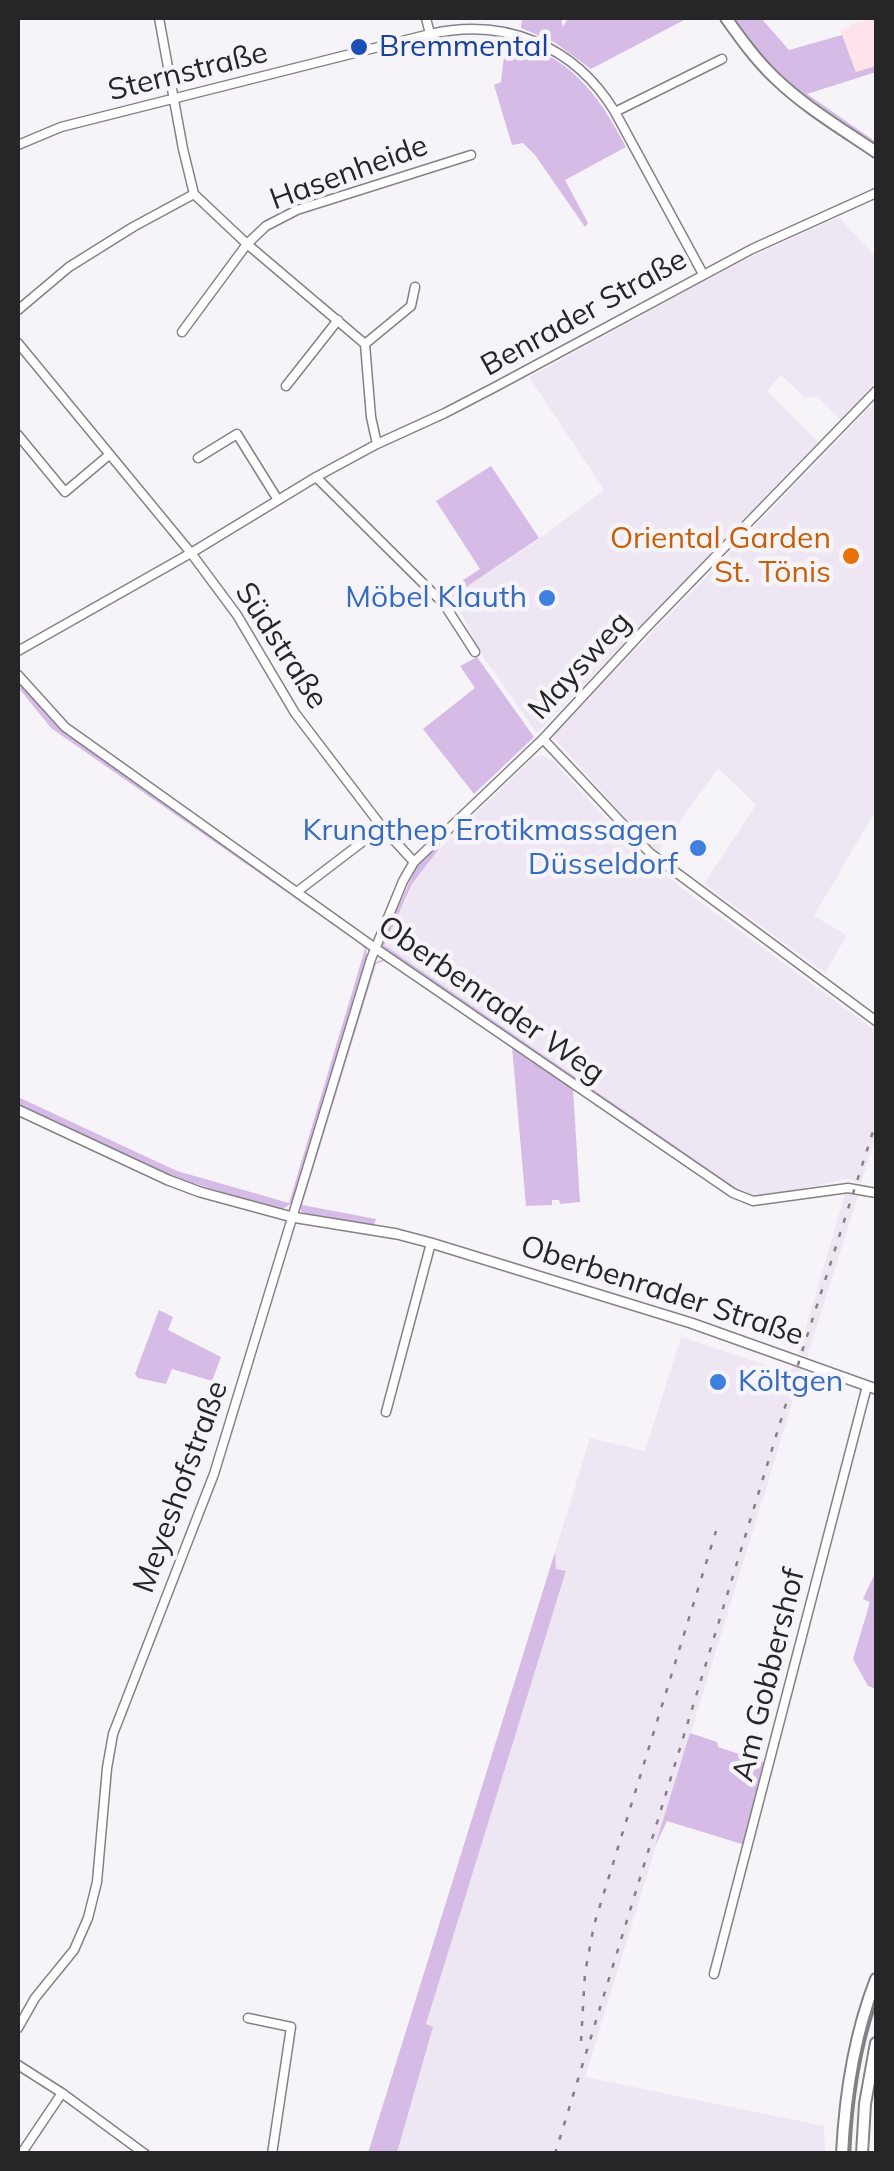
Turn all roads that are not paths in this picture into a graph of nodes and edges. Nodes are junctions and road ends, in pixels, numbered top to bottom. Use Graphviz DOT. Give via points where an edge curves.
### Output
graph roads {
  1 [pos="158,18"];
  2 [pos="426,18"];
  3 [pos="726,18"];
  4 [pos="430,34"];
  5 [pos="722,59"];
  6 [pos="174,99"];
  7 [pos="615,112"];
  8 [pos="18,145"];
  9 [pos="876,152"];
  10 [pos="471,155"];
  11 [pos="876,193"];
  12 [pos="194,194"];
  13 [pos="247,244"];
  14 [pos="703,274"];
  15 [pos="415,287"];
  16 [pos="18,310"];
  17 [pos="338,320"];
  18 [pos="182,332"];
  19 [pos="18,343"];
  20 [pos="366,344"];
  21 [pos="286,386"];
  22 [pos="876,391"];
  23 [pos="18,435"];
  24 [pos="376,444"];
  25 [pos="110,455"];
  26 [pos="198,458"];
  27 [pos="316,477"];
  28 [pos="278,500"];
  29 [pos="191,554"];
  30 [pos="18,651"];
  31 [pos="475,652"];
  32 [pos="18,675"];
  33 [pos="543,739"];
  34 [pos="382,827"];
  35 [pos="414,862"];
  36 [pos="299,889"];
  37 [pos="377,944"];
  38 [pos="876,1021"];
  39 [pos="18,1110"];
  40 [pos="876,1193"];
  41 [pos="292,1218"];
  42 [pos="431,1243"];
  43 [pos="872,1388"];
  44 [pos="386,1412"];
  45 [pos="714,1974"];
  46 [pos="876,1980"];
  47 [pos="248,2018"];
  48 [pos="18,2028"];
  49 [pos="876,2043"];
  50 [pos="18,2065"];
  51 [pos="62,2093"];
  52 [pos="22,2154"];
  53 [pos="145,2154"];
  54 [pos="272,2154"];
  55 [pos="842,2154"];
  56 [pos="862,2154"];
  1 -- 6 [label="street"];
  2 -- 4 [label="street"];
  3 -- 9 [label="main road" via="774,78"];
  4 -- 6 [label="street, Sternstraße"];
  4 -- 7 [label="street, Sternstraße" via="480,28 537,42 579,69"];
  5 -- 7 [label="street"];
  6 -- 8 [label="street, Sternstraße"];
  6 -- 12 [label="street"];
  7 -- 14 [label="street, Sternstraße"];
  10 -- 13 [label="street, Hasenheide" via="298,210"];
  11 -- 14 [label="street, Benrader Straße"];
  12 -- 13 [label="street, Hasenheide"];
  12 -- 16 [label="street" via="70,268"];
  13 -- 17 [label="street, Hasenheide"];
  13 -- 18 [label="street, Hasenheide"];
  14 -- 24 [label="street, Benrader Straße" via="445,414"];
  15 -- 20 [label="street" via="411,306"];
  17 -- 20 [label="street, Hasenheide"];
  17 -- 21 [label="street"];
  19 -- 25 [label="street, Südstraße"];
  20 -- 24 [label="street"];
  22 -- 33 [label="street, Maysweg"];
  23 -- 25 [label="street" via="65,492"];
  24 -- 27 [label="street, Benrader Straße"];
  25 -- 29 [label="street, Südstraße"];
  26 -- 28 [label="street" via="237,434"];
  27 -- 28 [label="street, Benrader Straße"];
  27 -- 31 [label="street" via="444,604"];
  28 -- 29 [label="street, Benrader Straße"];
  29 -- 30 [label="street, Benrader Straße"];
  29 -- 34 [label="street, Südstraße" via="295,713"];
  32 -- 36 [label="street, Oberbenrader Weg" via="65,728"];
  33 -- 35 [label="street, Maysweg"];
  33 -- 38 [label="street" via="650,853"];
  34 -- 35 [label="street, Südstraße"];
  34 -- 36 [label="street"];
  35 -- 37 [label="street, Maysweg"];
  36 -- 37 [label="street, Oberbenrader Weg"];
  37 -- 40 [label="street, Oberbenrader Weg" via="746,1200 848,1188"];
  37 -- 41 [label="street, Meyeshofstraße"];
  39 -- 41 [label="street, Oberbenrader Straße" via="168,1180"];
  41 -- 42 [label="street, Oberbenrader Straße"];
  41 -- 48 [label="street, Meyeshofstraße" via="214,1474 113,1734 88,1918 74,1950"];
  42 -- 43 [label="street, Oberbenrader Straße"];
  42 -- 44 [label="street"];
  43 -- 45 [label="street, Am Gobbershof"];
  46 -- 55 [label="main road" via="849,2077"];
  47 -- 54 [label="street" via="291,2027"];
  49 -- 56 [label="main road"];
  50 -- 51 [label="street"];
  51 -- 52 [label="street"];
  51 -- 53 [label="street"];
}
